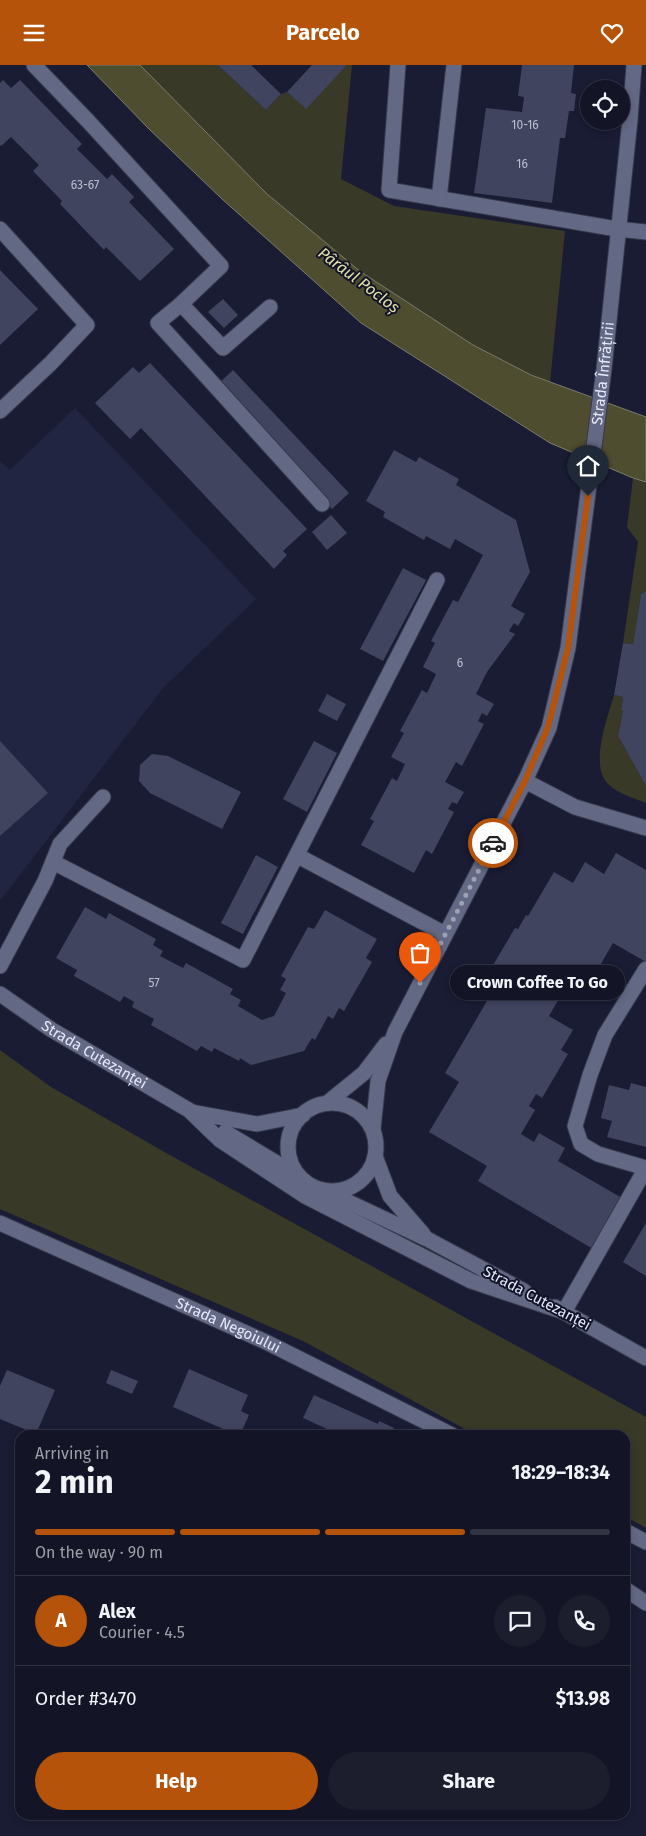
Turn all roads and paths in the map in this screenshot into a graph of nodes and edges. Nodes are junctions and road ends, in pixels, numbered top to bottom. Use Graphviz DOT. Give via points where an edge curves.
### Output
graph roads {
  1 [pos="34,65"];
  2 [pos="398,65"];
  3 [pos="454,65"];
  4 [pos="634,65"];
  5 [pos="439,199"];
  6 [pos="0,229"];
  7 [pos="617,229"];
  8 [pos="646,231"];
  9 [pos="181,304"];
  10 [pos="270,307"];
  11 [pos="0,411"];
  12 [pos="322,504"];
  13 [pos="436,580"];
  14 [pos="525,781"];
  15 [pos="103,797"];
  16 [pos="646,828"];
  17 [pos="298,856"];
  18 [pos="53,862"];
  19 [pos="445,934"];
  20 [pos="0,966"];
  21 [pos="646,969"];
  22 [pos="0,995"];
  23 [pos="395,1032"];
  24 [pos="327,1103"];
  25 [pos="191,1112"];
  26 [pos="302,1115"];
  27 [pos="373,1129"];
  28 [pos="375,1156"];
  29 [pos="646,1168"];
  30 [pos="300,1177"];
  31 [pos="323,1190"];
  32 [pos="0,1223"];
  33 [pos="427,1239"];
  34 [pos="564,1312"];
  35 [pos="646,1358"];
  36 [pos="442,1430"];
  37 [pos="630,1534"];
  38 [pos="646,1542"];
  39 [pos="630,1592"];
  40 [pos="646,1603"];
  1 -- 9 [label="street" via="221,266"];
  2 -- 5 [label="street" via="389,190"];
  3 -- 5 [label="street"];
  4 -- 7 [label="street, Strada Înfrățirii"];
  5 -- 7 [label="street"];
  6 -- 11 [label="street" via="87,325"];
  7 -- 8 [label="street"];
  7 -- 14 [label="street, Strada Înfrățirii" via="602,384 568,648 548,727"];
  9 -- 10 [label="street" via="223,348"];
  9 -- 12 [label="street" via="158,323"];
  13 -- 17 [label="street"];
  14 -- 16 [label="street" via="575,807"];
  14 -- 19 [label="street, Strada Înfrățirii"];
  15 -- 18 [label="street" via="60,844"];
  17 -- 18 [label="street" via="243,960"];
  17 -- 19 [label="street"];
  18 -- 20 [label="street"];
  19 -- 23 [label="street, Strada Înfrățirii"];
  21 -- 29 [label="street" via="606,1035 575,1127 581,1144 598,1154"];
  22 -- 25 [label="street, Strada Cutezanței"];
  23 -- 24 [label="street, Strada Înfrățirii" via="364,1073"];
  23 -- 27 [label="street, Strada Înfrățirii" via="378,1081"];
  24 -- 26 [label="street"];
  24 -- 27 [label="street" via="354,1109"];
  25 -- 26 [label="street, Strada Cutezanței" via="257,1124"];
  25 -- 30 [label="street, Strada Cutezanței"];
  25 -- 34 [label="street" via="220,1140 305,1196 471,1281"];
  26 -- 30 [label="street" via="289,1138 288,1152"];
  27 -- 28 [label="street"];
  28 -- 31 [label="street" via="371,1169 350,1187 337,1191"];
  28 -- 33 [label="street, Strada Cutezanței" via="390,1196"];
  29 -- 34 [label="street"];
  30 -- 31 [label="street"];
  31 -- 33 [label="street, Strada Cutezanței"];
  32 -- 36 [label="street, Strada Negoiului" via="266,1342"];
  33 -- 34 [label="street, Strada Cutezanței"];
  34 -- 35 [label="street, Strada Cutezanței"];
  37 -- 38 [label="street"];
  39 -- 40 [label="street"];
}
